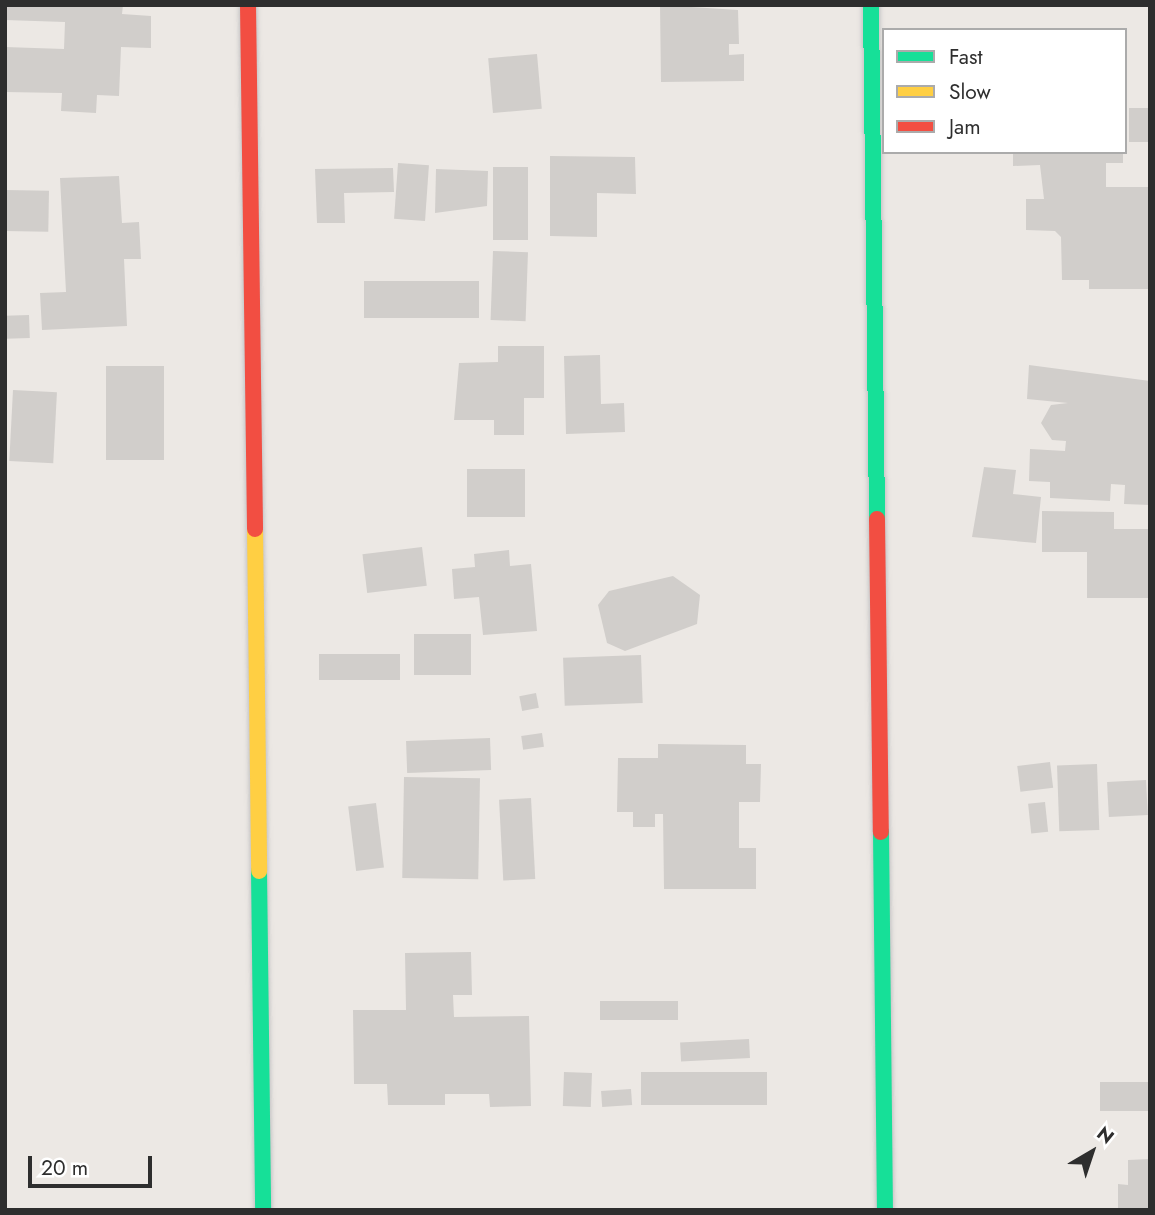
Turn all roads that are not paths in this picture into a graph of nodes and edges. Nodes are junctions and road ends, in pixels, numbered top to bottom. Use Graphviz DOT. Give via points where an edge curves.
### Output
graph roads {
  1 [pos="248,5"];
  2 [pos="871,5"];
  3 [pos="263,1210"];
  4 [pos="885,1210"];
  1 -- 3 [label="street"];
  2 -- 4 [label="street"];
}
